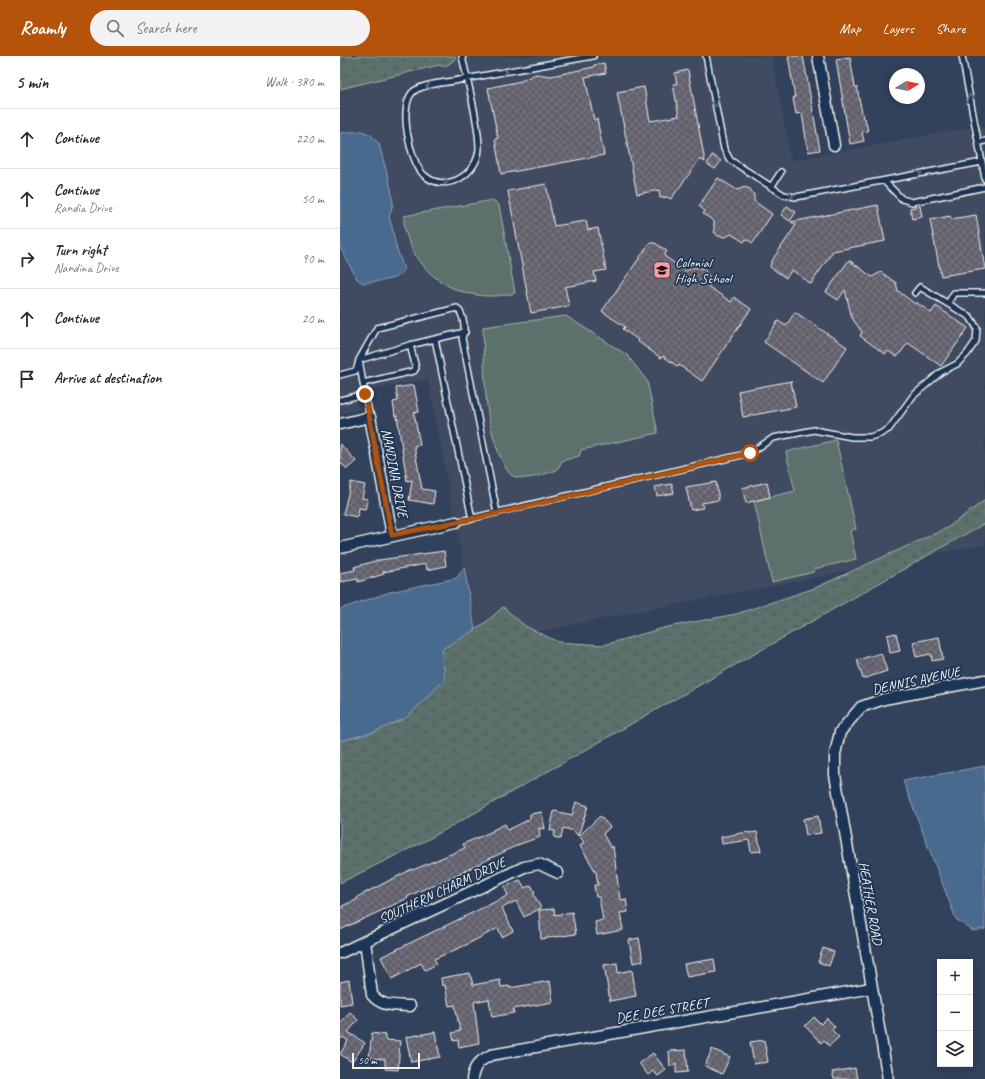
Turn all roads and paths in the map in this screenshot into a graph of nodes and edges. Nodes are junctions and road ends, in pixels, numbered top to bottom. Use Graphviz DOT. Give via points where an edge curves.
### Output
graph roads {
  1 [pos="462,56"];
  2 [pos="593,56"];
  3 [pos="706,56"];
  4 [pos="818,56"];
  5 [pos="962,56"];
  6 [pos="467,79"];
  7 [pos="985,141"];
  8 [pos="978,142"];
  9 [pos="834,145"];
  10 [pos="982,162"];
  11 [pos="781,172"];
  12 [pos="985,179"];
  13 [pos="884,180"];
  14 [pos="771,187"];
  15 [pos="985,187"];
  16 [pos="915,293"];
  17 [pos="985,293"];
  18 [pos="948,303"];
  19 [pos="465,332"];
  20 [pos="435,339"];
  21 [pos="410,346"];
  22 [pos="359,360"];
  23 [pos="340,374"];
  24 [pos="363,383"];
  25 [pos="365,394"];
  26 [pos="340,400"];
  27 [pos="370,417"];
  28 [pos="340,424"];
  29 [pos="498,513"];
  30 [pos="472,519"];
  31 [pos="456,522"];
  32 [pos="392,535"];
  33 [pos="340,548"];
  34 [pos="985,680"];
  35 [pos="840,732"];
  36 [pos="558,873"];
  37 [pos="365,941"];
  38 [pos="340,953"];
  39 [pos="871,988"];
  40 [pos="410,1006"];
  41 [pos="472,1079"];
  42 [pos="888,1079"];
  1 -- 6 [label="lane"];
  6 -- 2 [label="lane, one-way"];
  3 -- 14 [label="lane, one-way" via="724,149 730,160"];
  4 -- 9 [label="street"];
  8 -- 5 [label="lane, one-way"];
  6 -- 6 [label="lane, one-way" via="425,87 414,91 408,99 405,109 406,120 414,160 418,169 434,181 456,181 464,177 478,157 477,132"];
  7 -- 8 [label="lane"];
  8 -- 10 [label="lane"];
  10 -- 12 [label="lane"];
  13 -- 10 [label="lane, one-way"];
  11 -- 14 [label="lane"];
  14 -- 13 [label="lane, one-way" via="784,195 796,197"];
  13 -- 15 [label="lane" via="902,199 912,202"];
  16 -- 18 [label="lane" via="920,287"];
  17 -- 18 [label="lane" via="954,293"];
  18 -- 29 [label="lane" via="970,317 977,328 976,341 957,364 941,372 912,396 889,429 880,434 852,437 814,430 773,438 750,453"];
  19 -- 20 [label="lane"];
  19 -- 22 [label="lane" via="461,312 457,308 380,327"];
  19 -- 29 [label="lane" via="462,338"];
  20 -- 21 [label="lane"];
  20 -- 30 [label="lane"];
  21 -- 22 [label="lane"];
  21 -- 24 [label="lane" via="416,368 414,371"];
  22 -- 23 [label="lane" via="355,371"];
  22 -- 24 [label="lane"];
  24 -- 25 [label="lane"];
  25 -- 26 [label="lane"];
  25 -- 27 [label="lane"];
  27 -- 28 [label="street"];
  27 -- 32 [label="street, NANDINA DRIVE"];
  29 -- 30 [label="lane"];
  30 -- 31 [label="lane"];
  31 -- 32 [label="street"];
  32 -- 33 [label="street"];
  34 -- 35 [label="street, DENNIS AVENUE" via="884,699 866,705 861,707"];
  35 -- 39 [label="street, HEATHER ROAD" via="835,754 835,775"];
  36 -- 37 [label="street, SOUTHERN CHARM DRIVE" via="539,864 524,867"];
  37 -- 38 [label="street, SOUTHERN CHARM DRIVE"];
  37 -- 40 [label="street" via="372,995 385,1005"];
  39 -- 41 [label="street, DEE DEE STREET" via="491,1055 480,1060"];
  39 -- 42 [label="street, HEATHER ROAD"];
}
